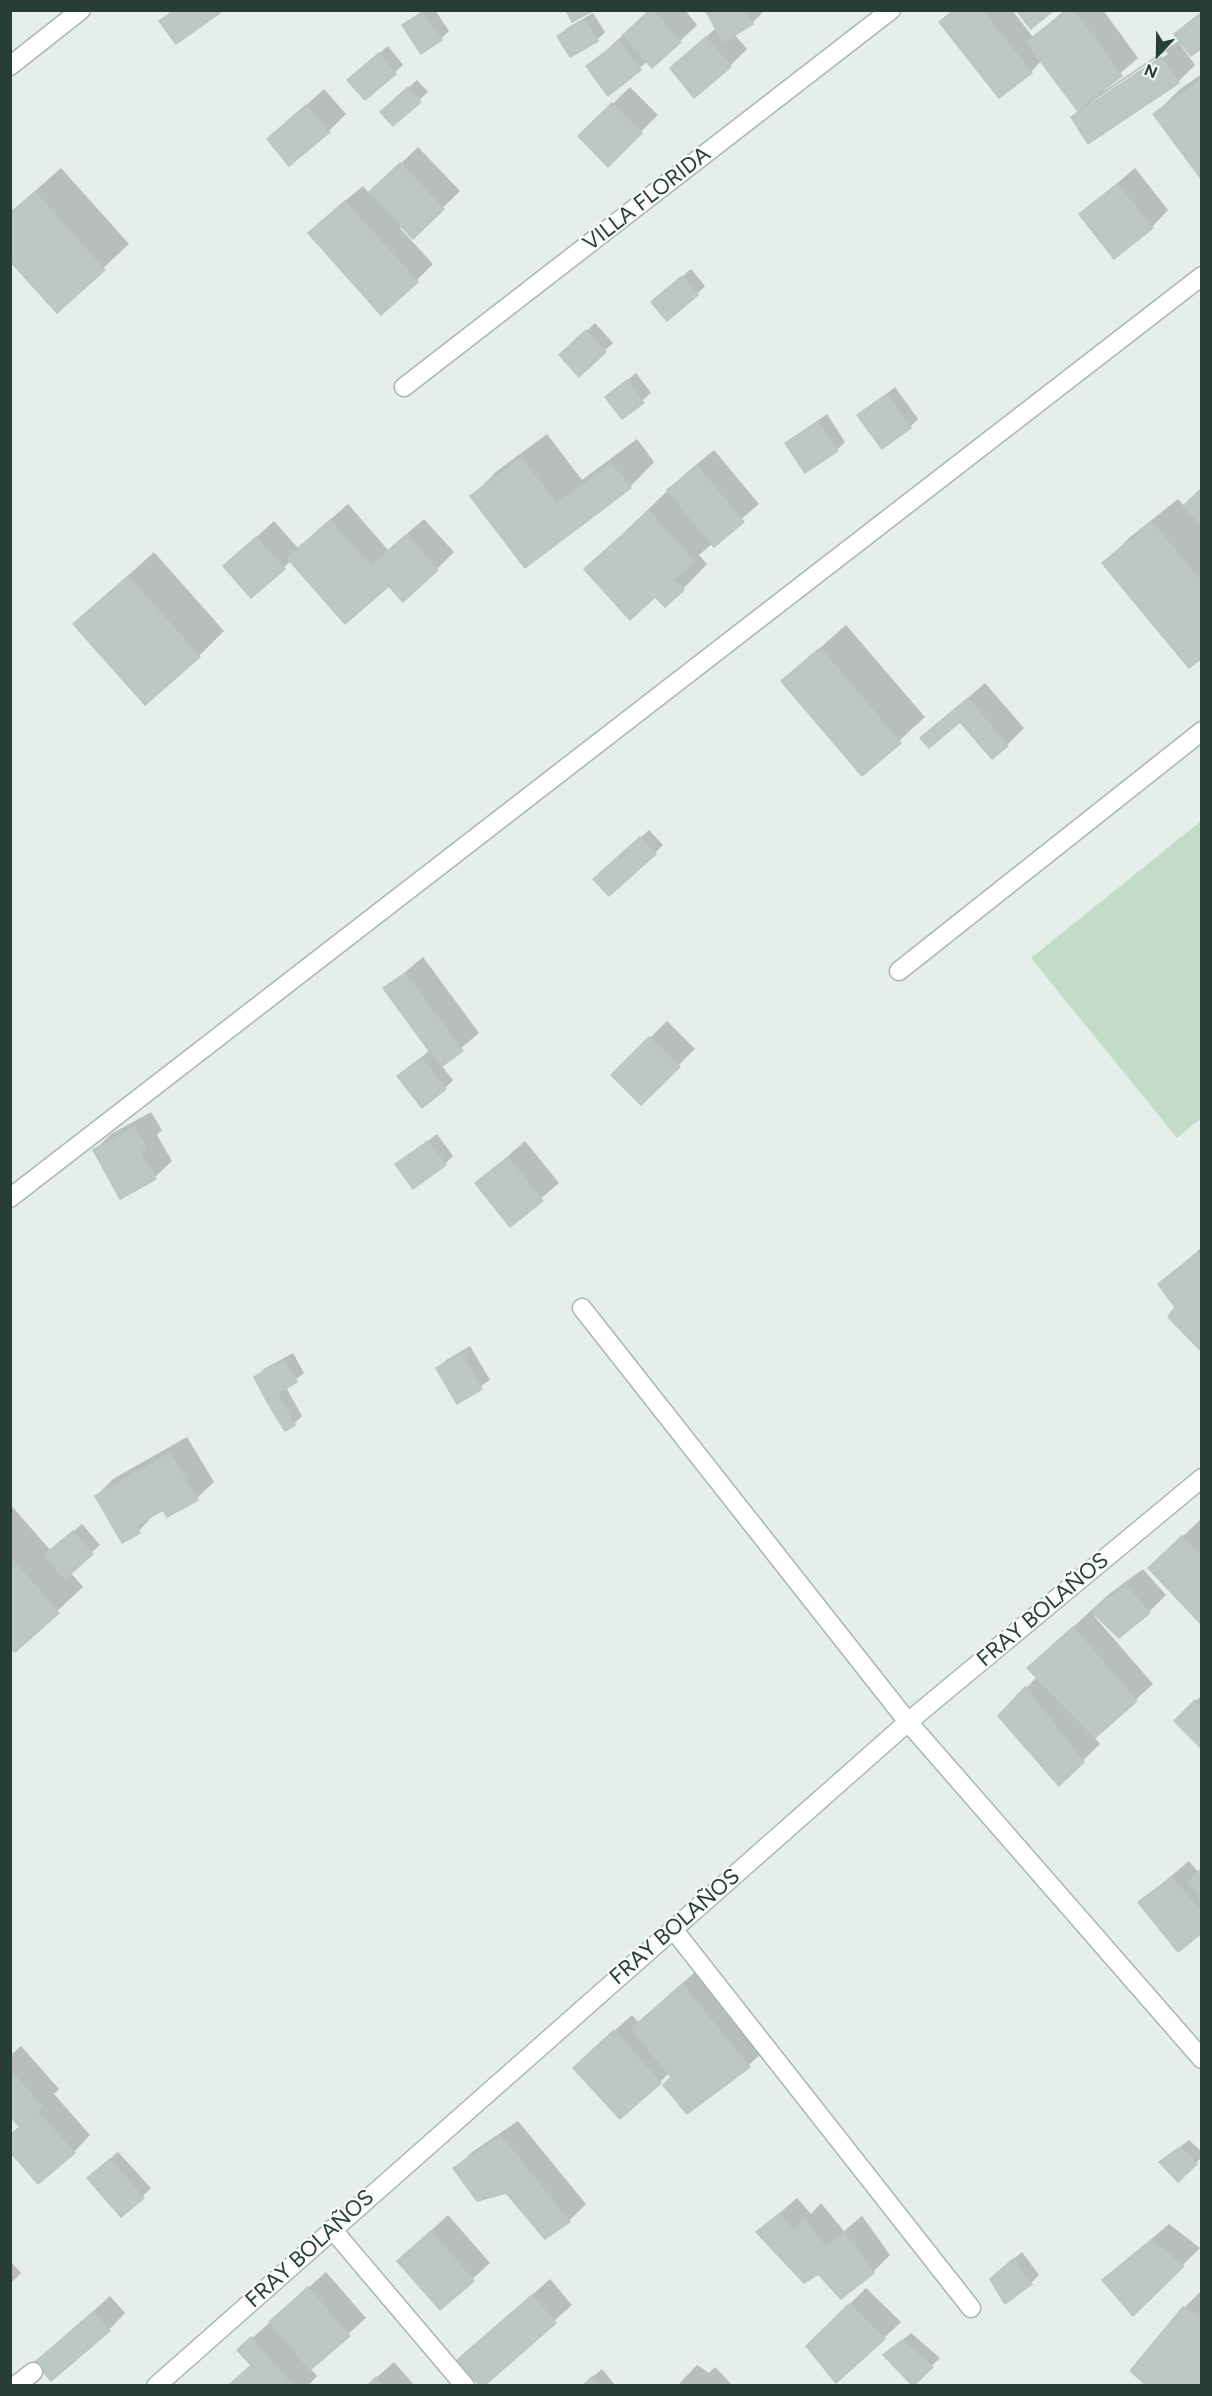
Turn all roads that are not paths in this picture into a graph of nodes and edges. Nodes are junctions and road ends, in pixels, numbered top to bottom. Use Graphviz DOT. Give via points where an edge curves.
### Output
graph roads {
  1 [pos="81,10"];
  2 [pos="891,10"];
  3 [pos="10,66"];
  4 [pos="1202,276"];
  5 [pos="404,387"];
  6 [pos="1202,731"];
  7 [pos="899,971"];
  8 [pos="10,1198"];
  9 [pos="582,1308"];
  10 [pos="1202,1478"];
  11 [pos="908,1722"];
  12 [pos="673,1929"];
  13 [pos="1202,2059"];
  14 [pos="332,2229"];
  15 [pos="971,2308"];
  16 [pos="33,2372"];
  17 [pos="15,2385"];
  18 [pos="156,2385"];
  19 [pos="465,2385"];
  1 -- 3 [label="street"];
  2 -- 5 [label="street, VILLA FLORIDA"];
  4 -- 8 [label="street"];
  6 -- 7 [label="street"];
  9 -- 11 [label="street"];
  10 -- 11 [label="street, FRAY BOLAÑOS"];
  11 -- 12 [label="street, FRAY BOLAÑOS"];
  11 -- 13 [label="street"];
  12 -- 14 [label="street, FRAY BOLAÑOS"];
  12 -- 15 [label="street"];
  14 -- 18 [label="street, FRAY BOLAÑOS"];
  14 -- 19 [label="street"];
  16 -- 17 [label="street"];
}
